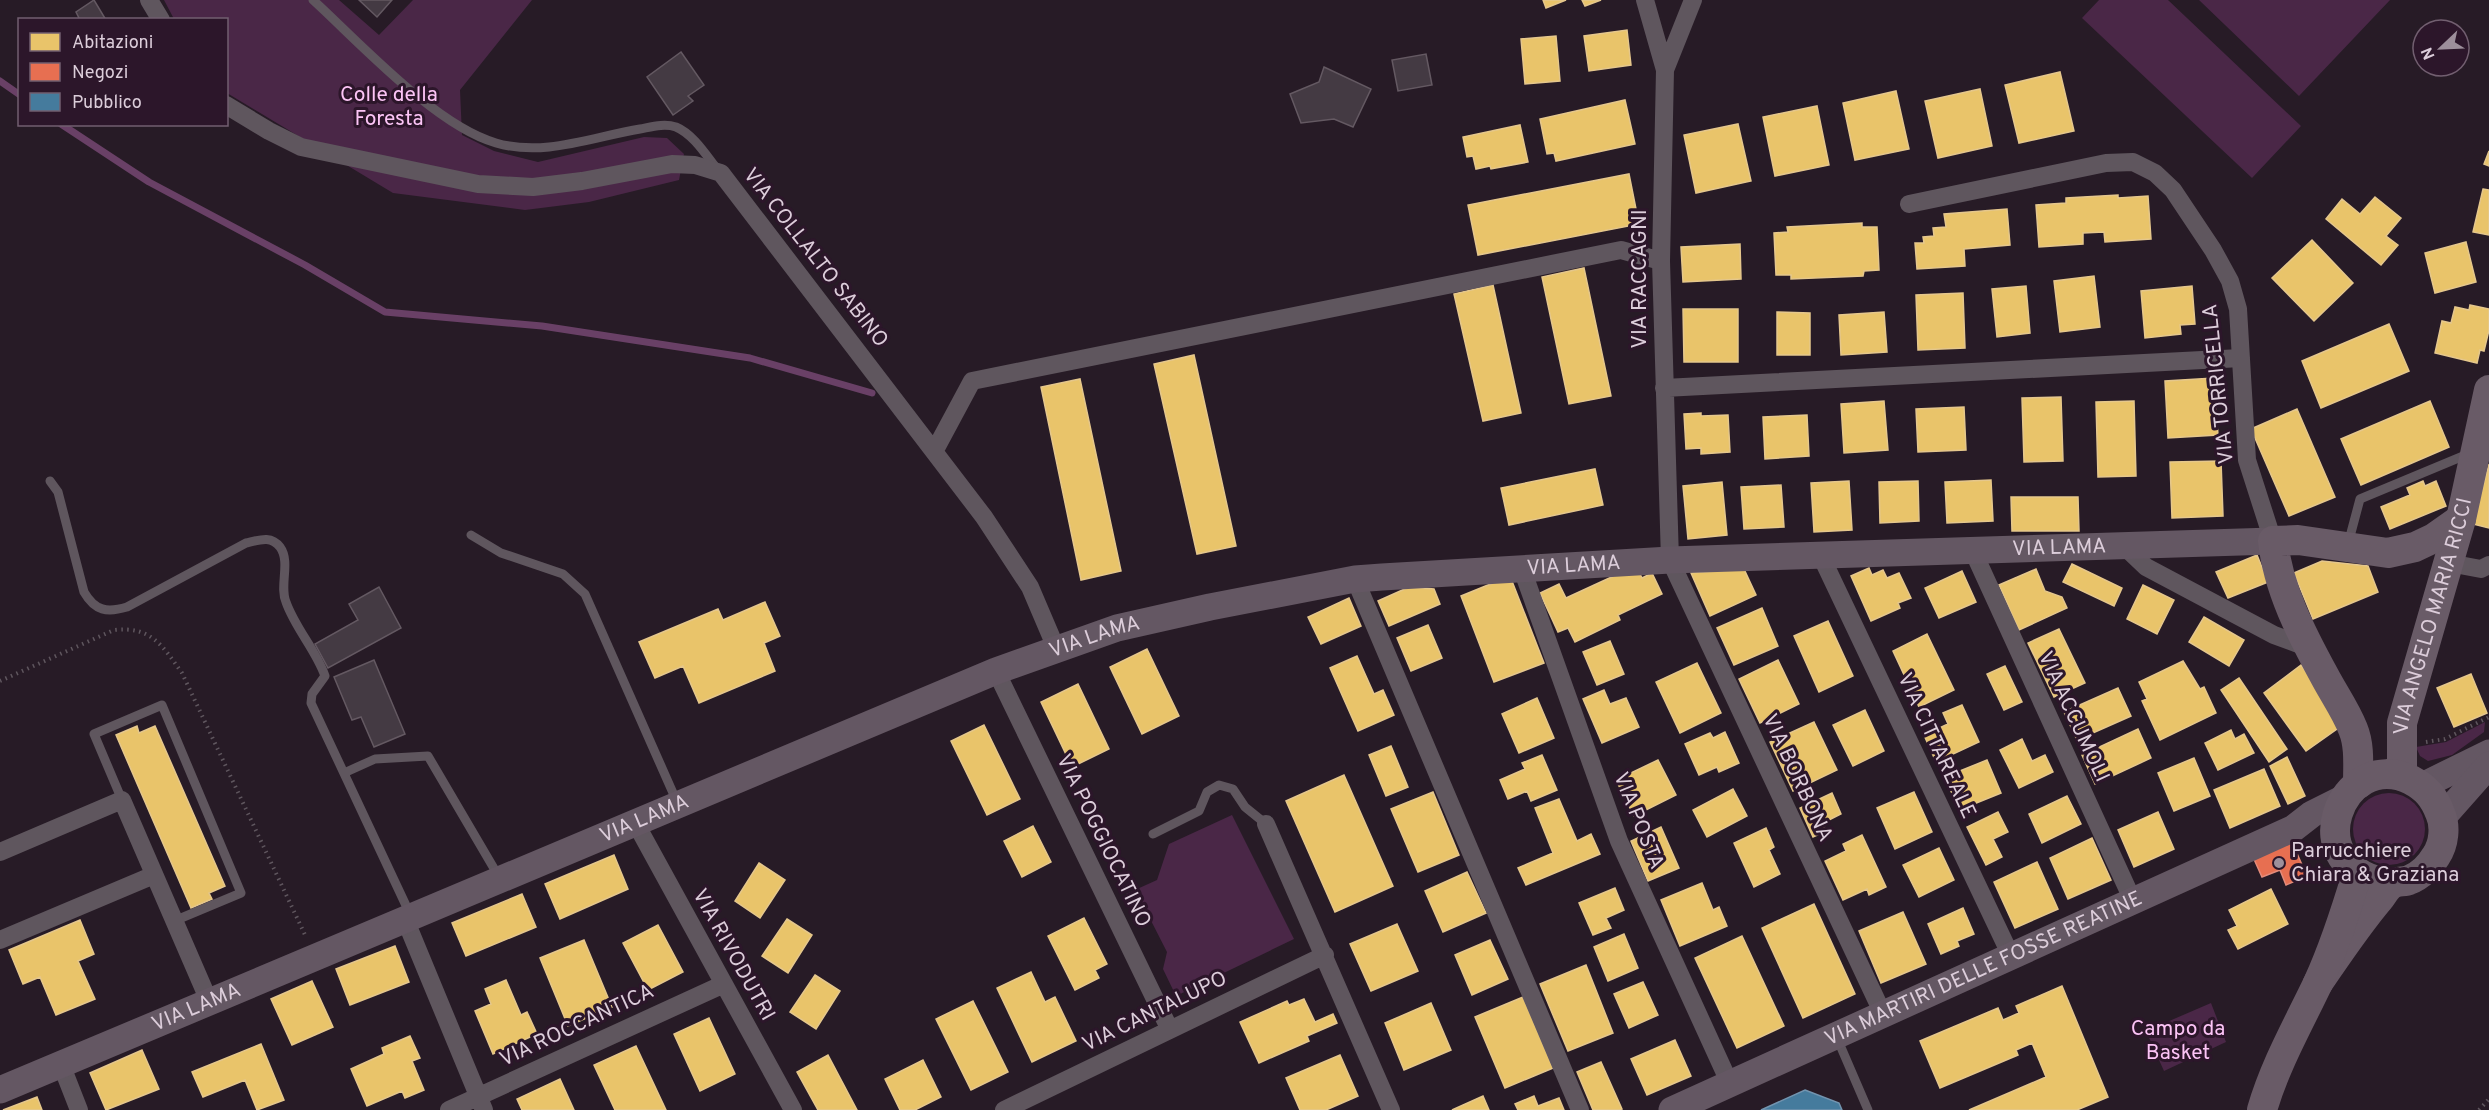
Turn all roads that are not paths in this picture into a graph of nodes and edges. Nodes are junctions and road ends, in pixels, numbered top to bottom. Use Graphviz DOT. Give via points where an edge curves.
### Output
graph roads {
  1 [pos="149,0"];
  2 [pos="313,0"];
  3 [pos="1646,0"];
  4 [pos="1693,0"];
  5 [pos="160,18"];
  6 [pos="1665,70"];
  7 [pos="228,106"];
  8 [pos="721,173"];
  9 [pos="1909,204"];
  10 [pos="1661,261"];
  11 [pos="2241,358"];
  12 [pos="1664,388"];
  13 [pos="2489,390"];
  14 [pos="935,450"];
  15 [pos="2476,451"];
  16 [pos="50,481"];
  17 [pos="2462,519"];
  18 [pos="471,535"];
  19 [pos="2273,541"];
  20 [pos="2347,546"];
  21 [pos="2125,547"];
  22 [pos="1973,551"];
  23 [pos="2388,553"];
  24 [pos="1821,556"];
  25 [pos="1670,560"];
  26 [pos="2489,565"];
  27 [pos="1522,569"];
  28 [pos="2446,576"];
  29 [pos="1355,579"];
  30 [pos="1056,648"];
  31 [pos="2309,648"];
  32 [pos="996,671"];
  33 [pos="2401,730"];
  34 [pos="2355,739"];
  35 [pos="2489,753"];
  36 [pos="2489,765"];
  37 [pos="344,773"];
  38 [pos="2412,781"];
  39 [pos="2351,791"];
  40 [pos="122,800"];
  41 [pos="678,804"];
  42 [pos="2442,818"];
  43 [pos="634,822"];
  44 [pos="1266,824"];
  45 [pos="2294,828"];
  46 [pos="2334,829"];
  47 [pos="1153,834"];
  48 [pos="0,852"];
  49 [pos="2357,874"];
  50 [pos="154,875"];
  51 [pos="500,879"];
  52 [pos="2391,884"];
  53 [pos="2133,901"];
  54 [pos="408,917"];
  55 [pos="174,921"];
  56 [pos="0,940"];
  57 [pos="1325,956"];
  58 [pos="2011,956"];
  59 [pos="2318,983"];
  60 [pos="724,984"];
  61 [pos="209,1001"];
  62 [pos="1883,1014"];
  63 [pos="1170,1030"];
  64 [pos="1836,1036"];
  65 [pos="61,1064"];
  66 [pos="1730,1084"];
  67 [pos="0,1090"];
  68 [pos="481,1103"];
  69 [pos="79,1110"];
  70 [pos="449,1110"];
  71 [pos="793,1110"];
  72 [pos="1004,1110"];
  73 [pos="1391,1110"];
  74 [pos="1580,1110"];
  75 [pos="1672,1110"];
  76 [pos="1868,1110"];
  77 [pos="2262,1110"];
  1 -- 5 [label="street"];
  2 -- 8 [label="lane" via="435,111 475,135 531,149 664,125 690,137"];
  3 -- 6 [label="street, VIA RACCAGNI"];
  4 -- 6 [label="street"];
  6 -- 10 [label="street, VIA RACCAGNI"];
  7 -- 8 [label="street, VIA COLLALTO SABINO" via="301,147 478,184 533,187 672,164 695,165"];
  8 -- 14 [label="street, VIA COLLALTO SABINO"];
  9 -- 11 [label="street, VIA TORRICELLA" via="2106,163 2133,162 2155,173 2173,190 2213,250 2238,309"];
  10 -- 12 [label="street, VIA RACCAGNI"];
  10 -- 14 [label="street" via="1621,250 972,381"];
  11 -- 12 [label="street"];
  11 -- 19 [label="street, VIA TORRICELLA" via="2247,460"];
  12 -- 25 [label="street, VIA RACCAGNI"];
  13 -- 15 [label="main road, VIA ANGELO MARIA RICCI"];
  14 -- 30 [label="street, VIA COLLALTO SABINO" via="1030,587"];
  15 -- 17 [label="main road, VIA ANGELO MARIA RICCI"];
  15 -- 20 [label="lane" via="2360,499"];
  16 -- 37 [label="lane" via="58,492 84,592 91,604 100,609 127,607 246,543 265,538 275,542 284,558 285,601 326,676 312,694 311,703"];
  17 -- 23 [label="main road, VIA LAMA" via="2415,547"];
  17 -- 28 [label="main road, VIA ANGELO MARIA RICCI"];
  18 -- 41 [label="lane" via="501,553 563,574 585,594"];
  19 -- 20 [label="main road, VIA LAMA"];
  19 -- 21 [label="main road, VIA LAMA"];
  19 -- 31 [label="main road" via="2279,574"];
  20 -- 23 [label="main road, VIA LAMA"];
  21 -- 22 [label="main road, VIA LAMA"];
  21 -- 31 [label="street" via="2146,567 2274,635"];
  22 -- 24 [label="main road, VIA LAMA"];
  22 -- 53 [label="street, VIA ACCUMOLI"];
  23 -- 28 [label="main road" via="2432,575"];
  24 -- 25 [label="main road, VIA LAMA"];
  24 -- 58 [label="street, VIA CITTAREALE"];
  25 -- 27 [label="main road, VIA LAMA"];
  25 -- 62 [label="street, VIA BORBONA"];
  26 -- 28 [label="street"];
  27 -- 29 [label="main road, VIA LAMA"];
  27 -- 66 [label="street, VIA POSTA" via="1619,841"];
  28 -- 33 [label="main road, VIA ANGELO MARIA RICCI"];
  29 -- 30 [label="main road, VIA LAMA" via="1154,619"];
  29 -- 74 [label="street"];
  30 -- 32 [label="main road, VIA LAMA"];
  31 -- 34 [label="main road" via="2343,708"];
  32 -- 41 [label="main road, VIA LAMA"];
  32 -- 63 [label="street, VIA POGGIOCATINO"];
  33 -- 34 [label="main road" via="2385,739"];
  33 -- 38 [label="main road, VIA ANGELO MARIA RICCI"];
  34 -- 39 [label="main road"];
  35 -- 38 [label="main road"];
  36 -- 42 [label="main road"];
  37 -- 51 [label="lane" via="375,759 428,756"];
  37 -- 54 [label="lane"];
  38 -- 39 [label="main road" via="2386,774"];
  38 -- 42 [label="main road" via="2435,800"];
  39 -- 45 [label="main road, VIA MARTIRI DELLE FOSSE REATINE"];
  39 -- 46 [label="main road" via="2337,813"];
  40 -- 48 [label="street"];
  40 -- 50 [label="street"];
  40 -- 55 [label="lane" via="94,734 162,705 241,893"];
  41 -- 43 [label="main road, VIA LAMA"];
  42 -- 52 [label="main road" via="2444,837 2438,855 2426,870 2410,880"];
  43 -- 51 [label="main road, VIA LAMA"];
  43 -- 60 [label="street, VIA RIVODUTRI"];
  44 -- 47 [label="lane" via="1245,807 1233,789 1219,785 1207,792 1199,811"];
  44 -- 57 [label="street"];
  45 -- 46 [label="main road, VIA MARTIRI DELLE FOSSE REATINE"];
  45 -- 53 [label="main road, VIA MARTIRI DELLE FOSSE REATINE"];
  46 -- 49 [label="main road" via="2340,854"];
  49 -- 52 [label="main road" via="2373,882"];
  49 -- 59 [label="main road"];
  50 -- 55 [label="street"];
  50 -- 56 [label="street"];
  51 -- 54 [label="main road, VIA LAMA"];
  52 -- 59 [label="main road"];
  53 -- 58 [label="main road, VIA MARTIRI DELLE FOSSE REATINE"];
  54 -- 61 [label="main road, VIA LAMA"];
  54 -- 68 [label="street"];
  55 -- 61 [label="street"];
  57 -- 63 [label="street, VIA CANTALUPO"];
  57 -- 73 [label="street"];
  58 -- 62 [label="main road, VIA MARTIRI DELLE FOSSE REATINE"];
  59 -- 77 [label="main road" via="2291,1035"];
  60 -- 68 [label="street, VIA ROCCANTICA"];
  60 -- 71 [label="street, VIA RIVODUTRI"];
  61 -- 65 [label="main road, VIA LAMA"];
  62 -- 64 [label="main road, VIA MARTIRI DELLE FOSSE REATINE"];
  63 -- 72 [label="street, VIA CANTALUPO"];
  64 -- 66 [label="main road, VIA MARTIRI DELLE FOSSE REATINE"];
  64 -- 76 [label="lane"];
  65 -- 67 [label="main road, VIA LAMA"];
  65 -- 69 [label="street"];
  66 -- 75 [label="main road, VIA MARTIRI DELLE FOSSE REATINE"];
  68 -- 70 [label="street, VIA ROCCANTICA"];
}
